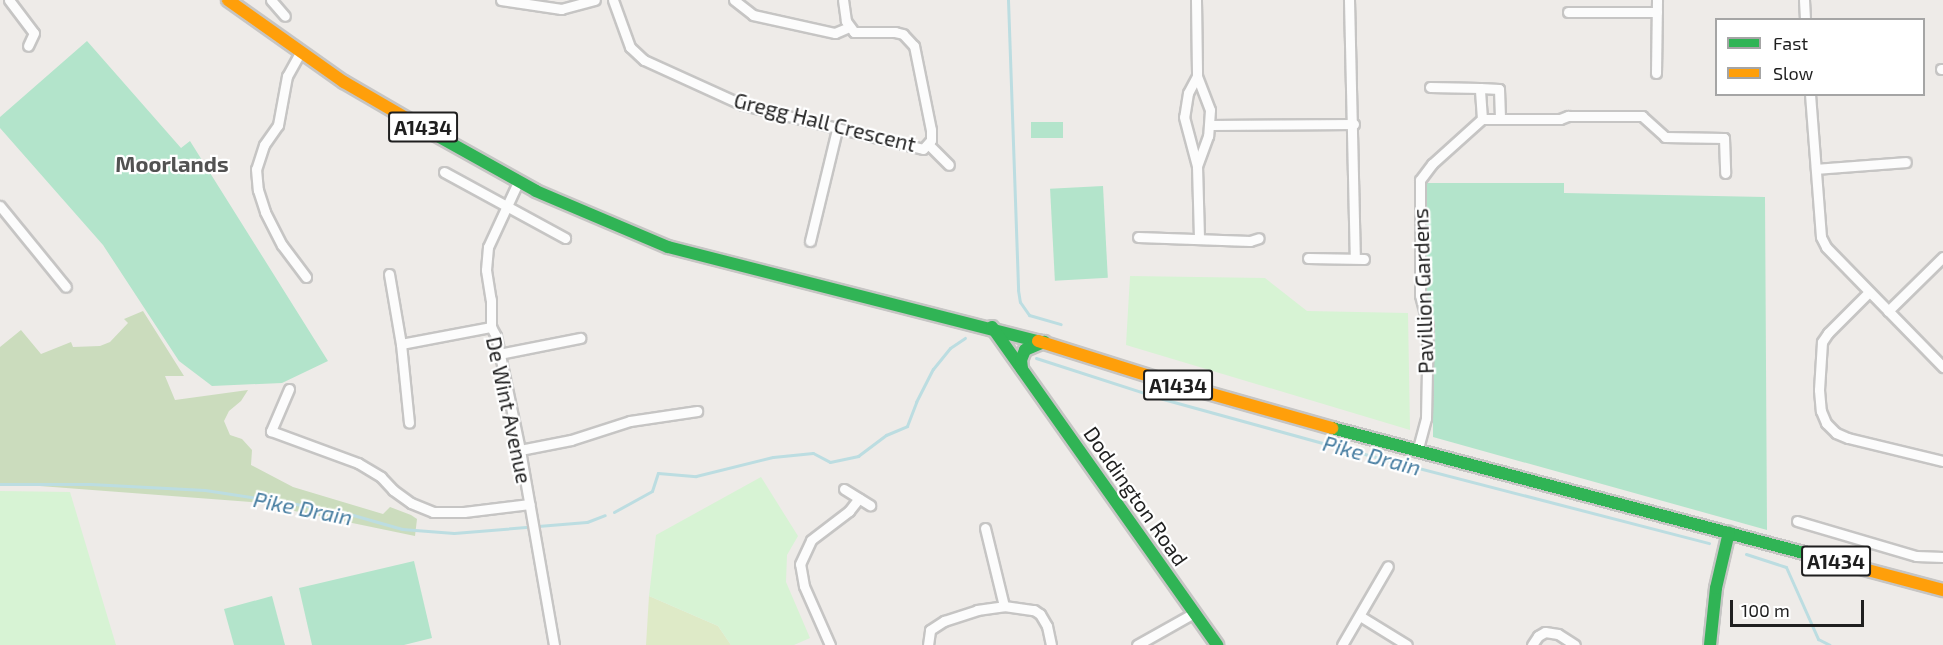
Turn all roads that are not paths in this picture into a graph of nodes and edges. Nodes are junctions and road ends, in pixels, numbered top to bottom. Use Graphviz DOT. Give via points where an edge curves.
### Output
graph roads {
  1 [pos="9,0"];
  2 [pos="228,0"];
  3 [pos="271,0"];
  4 [pos="501,0"];
  5 [pos="595,0"];
  6 [pos="613,0"];
  7 [pos="735,0"];
  8 [pos="843,0"];
  9 [pos="1196,0"];
  10 [pos="1349,0"];
  11 [pos="1657,0"];
  12 [pos="1804,0"];
  13 [pos="1568,12"];
  14 [pos="1657,12"];
  15 [pos="285,16"];
  16 [pos="1805,18"];
  17 [pos="849,27"];
  18 [pos="28,46"];
  19 [pos="301,51"];
  20 [pos="1656,73"];
  21 [pos="1197,76"];
  22 [pos="1430,87"];
  23 [pos="1480,88"];
  24 [pos="1810,96"];
  25 [pos="1482,119"];
  26 [pos="1500,119"];
  27 [pos="1354,124"];
  28 [pos="1210,125"];
  29 [pos="837,129"];
  30 [pos="929,145"];
  31 [pos="1906,162"];
  32 [pos="949,165"];
  33 [pos="1197,166"];
  34 [pos="1815,169"];
  35 [pos="444,172"];
  36 [pos="1725,173"];
  37 [pos="519,180"];
  38 [pos="0,206"];
  39 [pos="508,206"];
  40 [pos="1138,237"];
  41 [pos="565,238"];
  42 [pos="1258,238"];
  43 [pos="1199,239"];
  44 [pos="810,241"];
  45 [pos="1943,257"];
  46 [pos="1308,258"];
  47 [pos="389,274"];
  48 [pos="306,277"];
  49 [pos="66,287"];
  50 [pos="1869,292"];
  51 [pos="1888,311"];
  52 [pos="491,327"];
  53 [pos="992,327"];
  54 [pos="580,338"];
  55 [pos="1044,342"];
  56 [pos="401,344"];
  57 [pos="499,354"];
  58 [pos="1943,367"];
  59 [pos="1022,370"];
  60 [pos="289,389"];
  61 [pos="697,411"];
  62 [pos="409,423"];
  63 [pos="520,450"];
  64 [pos="1417,452"];
  65 [pos="1943,461"];
  66 [pos="844,489"];
  67 [pos="859,498"];
  68 [pos="870,505"];
  69 [pos="530,507"];
  70 [pos="1797,521"];
  71 [pos="985,528"];
  72 [pos="1729,532"];
  73 [pos="1943,557"];
  74 [pos="1388,566"];
  75 [pos="1943,590"];
  76 [pos="1004,606"];
  77 [pos="1194,613"];
  78 [pos="1360,616"];
  79 [pos="554,645"];
  80 [pos="828,645"];
  81 [pos="928,645"];
  82 [pos="1051,645"];
  83 [pos="1137,645"];
  84 [pos="1217,645"];
  85 [pos="1342,645"];
  86 [pos="1407,645"];
  87 [pos="1532,645"];
  88 [pos="1575,645"];
  89 [pos="1710,645"];
  1 -- 18 [label="street" via="34,33"];
  2 -- 19 [label="main road, A1434"];
  3 -- 15 [label="street"];
  4 -- 5 [label="street" via="561,9"];
  6 -- 29 [label="street, Gregg Hall Crescent" via="637,57 743,105"];
  7 -- 17 [label="street" via="753,15 835,33"];
  8 -- 17 [label="street"];
  9 -- 21 [label="street"];
  10 -- 27 [label="street"];
  11 -- 14 [label="street"];
  12 -- 16 [label="street"];
  13 -- 14 [label="street"];
  14 -- 20 [label="street"];
  17 -- 30 [label="street, Gregg Hall Crescent" via="860,33 903,34 910,39 932,130"];
  19 -- 37 [label="main road, A1434" via="362,93"];
  19 -- 48 [label="street" via="286,76 278,125 264,145 256,169 265,212 282,245"];
  21 -- 28 [label="street" via="1208,98"];
  21 -- 33 [label="street" via="1188,93 1184,117"];
  22 -- 23 [label="street"];
  23 -- 25 [label="street"];
  23 -- 26 [label="street" via="1499,89"];
  24 -- 34 [label="street"];
  25 -- 26 [label="street"];
  25 -- 64 [label="street, Pavillion Gardens" via="1420,180 1420,295 1428,325 1425,418"];
  26 -- 36 [label="street" via="1642,116 1665,137 1724,138"];
  27 -- 28 [label="street"];
  27 -- 46 [label="street" via="1360,259"];
  28 -- 33 [label="street"];
  29 -- 30 [label="street, Gregg Hall Crescent" via="917,149"];
  29 -- 44 [label="street"];
  30 -- 32 [label="street"];
  31 -- 34 [label="street"];
  33 -- 43 [label="street"];
  34 -- 50 [label="street" via="1821,237"];
  35 -- 39 [label="street"];
  37 -- 39 [label="street, De Wint Avenue"];
  37 -- 53 [label="main road, A1434" via="570,207 668,247"];
  38 -- 49 [label="street"];
  39 -- 41 [label="street"];
  39 -- 52 [label="street, De Wint Avenue" via="486,258"];
  40 -- 43 [label="street"];
  42 -- 43 [label="street"];
  45 -- 51 [label="street"];
  47 -- 56 [label="street"];
  50 -- 51 [label="street"];
  50 -- 65 [label="street" via="1822,342 1819,390 1826,423 1848,438"];
  51 -- 58 [label="street"];
  52 -- 56 [label="street"];
  52 -- 57 [label="street, De Wint Avenue"];
  53 -- 55 [label="main road, A1434"];
  53 -- 59 [label="main road, Doddington Road"];
  54 -- 57 [label="street"];
  55 -- 59 [label="main road" via="1025,350"];
  55 -- 64 [label="main road, A1434" via="1162,380"];
  56 -- 62 [label="street"];
  57 -- 63 [label="street, De Wint Avenue"];
  59 -- 77 [label="main road, Doddington Road"];
  60 -- 69 [label="street" via="271,432 358,462 411,503 433,512"];
  61 -- 63 [label="street" via="630,421 582,438"];
  63 -- 69 [label="street, De Wint Avenue"];
  64 -- 72 [label="main road, A1434"];
  66 -- 67 [label="street"];
  67 -- 68 [label="street"];
  67 -- 80 [label="street" via="849,511 811,540 800,564 804,586"];
  69 -- 79 [label="street, De Wint Avenue"];
  70 -- 73 [label="street" via="1916,556"];
  71 -- 76 [label="street"];
  72 -- 75 [label="main road, A1434"];
  72 -- 89 [label="main road" via="1716,588"];
  74 -- 78 [label="street"];
  76 -- 81 [label="street" via="944,621 930,630"];
  76 -- 82 [label="street" via="1040,614"];
  77 -- 83 [label="street"];
  77 -- 84 [label="main road, Doddington Road"];
  78 -- 85 [label="street"];
  78 -- 86 [label="street"];
  87 -- 88 [label="street" via="1545,632 1558,634"];
}
